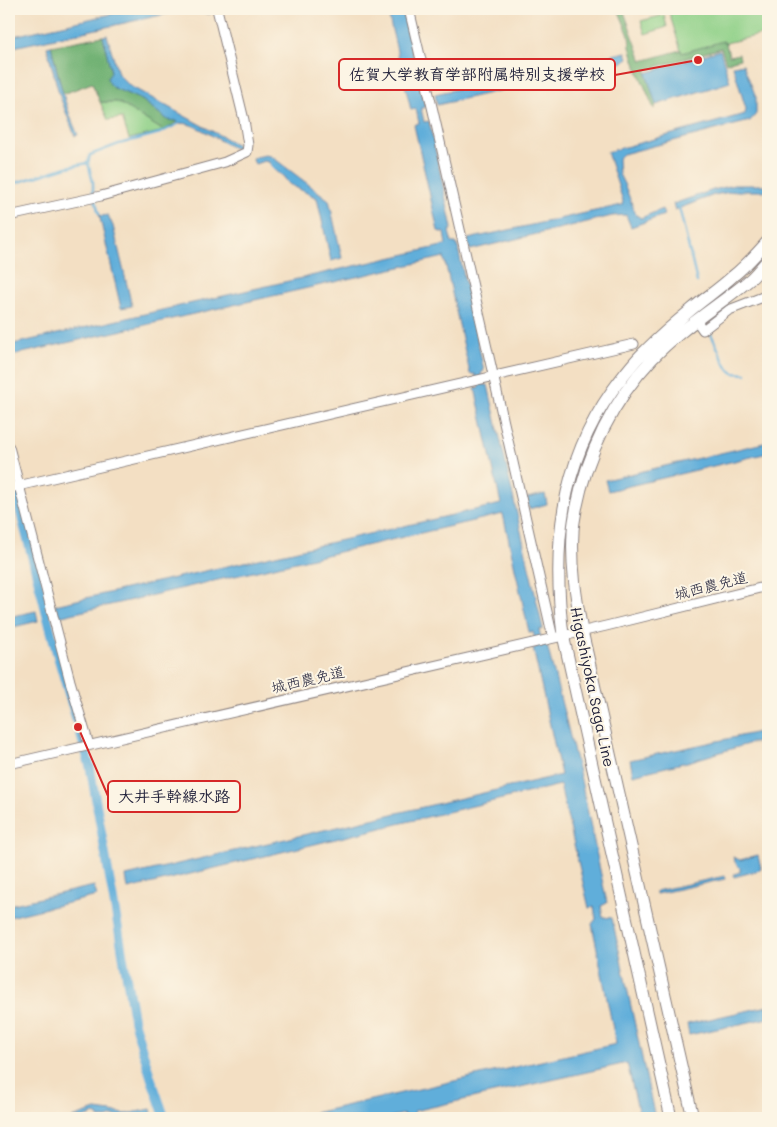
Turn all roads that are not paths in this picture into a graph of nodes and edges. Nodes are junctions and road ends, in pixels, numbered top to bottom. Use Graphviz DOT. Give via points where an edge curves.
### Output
graph roads {
  1 [pos="217,9"];
  2 [pos="409,9"];
  3 [pos="9,216"];
  4 [pos="768,241"];
  5 [pos="768,260"];
  6 [pos="768,295"];
  7 [pos="696,320"];
  8 [pos="634,344"];
  9 [pos="484,379"];
  10 [pos="9,447"];
  11 [pos="19,486"];
  12 [pos="9,488"];
  13 [pos="768,586"];
  14 [pos="582,631"];
  15 [pos="553,637"];
  16 [pos="89,745"];
  17 [pos="9,764"];
  18 [pos="671,1118"];
  19 [pos="693,1118"];
  1 -- 3 [label="street" via="244,120 247,152 225,162 95,197"];
  2 -- 9 [label="street"];
  4 -- 15 [label="main road, Higashiyoka Saga Line" via="734,276 644,351 602,405 586,434 574,465 560,530 559,603"];
  5 -- 7 [label="main road, Higashiyoka Saga Line" via="748,281"];
  6 -- 7 [label="street" via="729,310 703,330"];
  7 -- 14 [label="main road, Higashiyoka Saga Line" via="653,358 631,384 612,411 586,470 573,531 573,574"];
  8 -- 9 [label="street"];
  9 -- 11 [label="street"];
  9 -- 15 [label="street"];
  10 -- 11 [label="street"];
  11 -- 12 [label="street"];
  11 -- 16 [label="street"];
  13 -- 14 [label="street, 城西農免道"];
  14 -- 15 [label="street, 城西農免道"];
  14 -- 19 [label="main road, Higashiyoka Saga Line"];
  15 -- 16 [label="street, 城西農免道"];
  15 -- 18 [label="main road, Higashiyoka Saga Line"];
  16 -- 17 [label="street, 城西農免道"];
}
